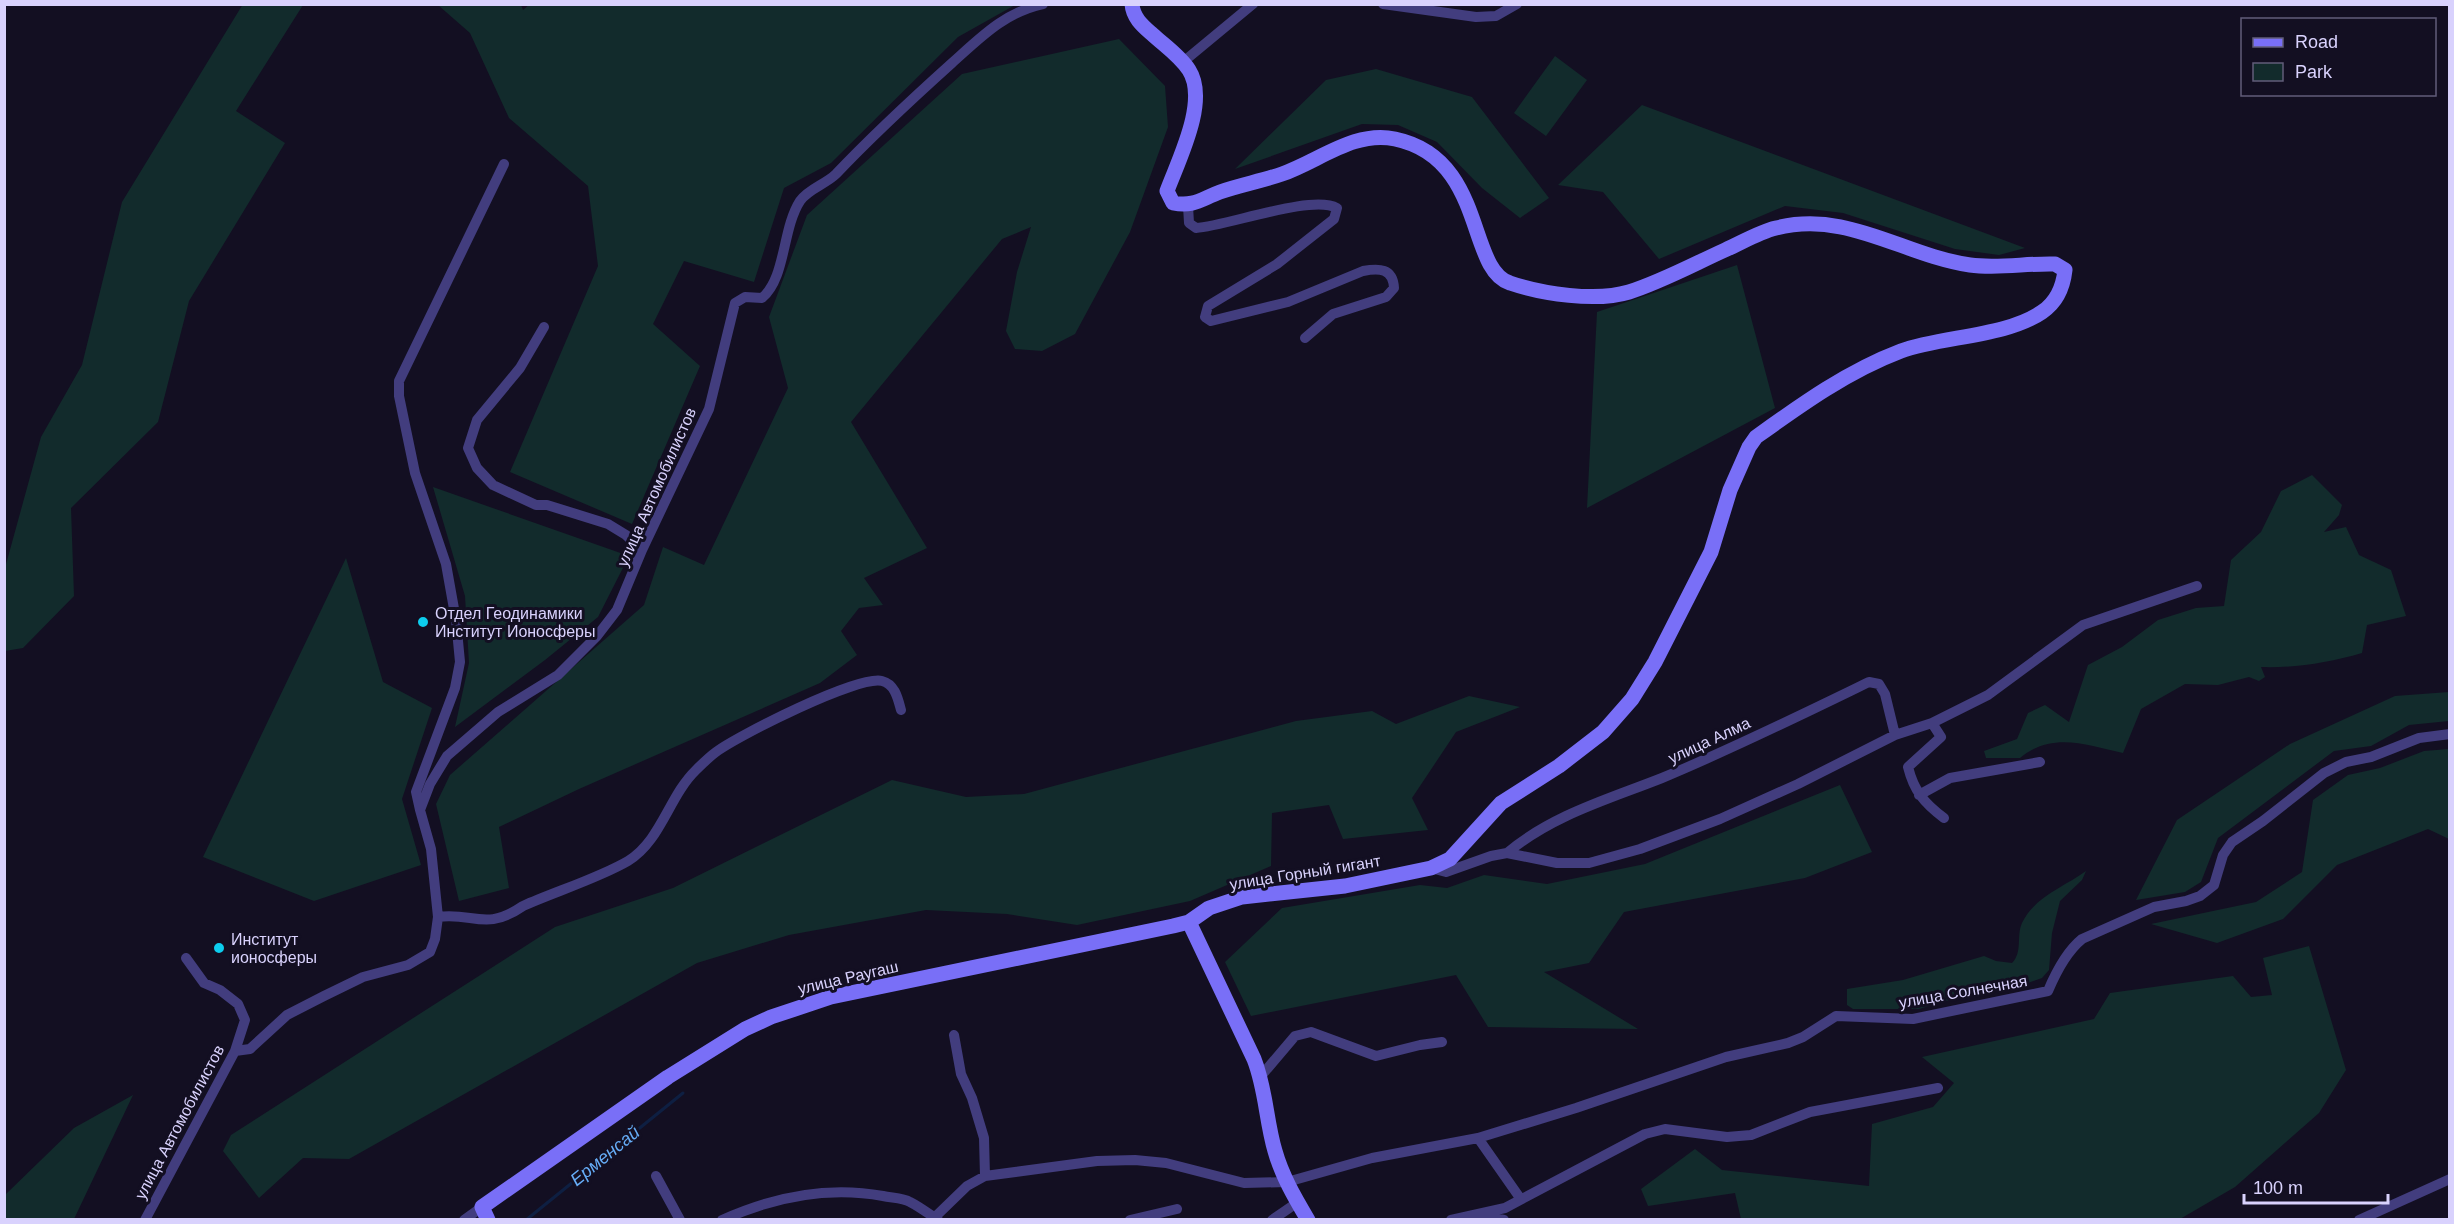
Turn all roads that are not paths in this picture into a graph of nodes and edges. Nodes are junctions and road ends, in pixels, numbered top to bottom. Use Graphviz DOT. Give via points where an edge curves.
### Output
graph roads {
  1 [pos="1043,4"];
  2 [pos="1132,4"];
  3 [pos="1253,4"];
  4 [pos="1383,4"];
  5 [pos="1516,4"];
  6 [pos="1438,8"];
  7 [pos="1183,62"];
  8 [pos="504,164"];
  9 [pos="1188,206"];
  10 [pos="544,327"];
  11 [pos="1305,338"];
  12 [pos="642,550"];
  13 [pos="2197,586"];
  14 [pos="901,710"];
  15 [pos="1932,723"];
  16 [pos="2450,734"];
  17 [pos="1895,735"];
  18 [pos="2040,762"];
  19 [pos="1919,795"];
  20 [pos="420,810"];
  21 [pos="1944,818"];
  22 [pos="1507,853"];
  23 [pos="1431,868"];
  24 [pos="438,917"];
  25 [pos="1189,922"];
  26 [pos="186,958"];
  27 [pos="954,1035"];
  28 [pos="1442,1042"];
  29 [pos="235,1051"];
  30 [pos="1261,1076"];
  31 [pos="1938,1088"];
  32 [pos="1478,1138"];
  33 [pos="656,1176"];
  34 [pos="985,1176"];
  35 [pos="2450,1179"];
  36 [pos="1287,1182"];
  37 [pos="1520,1198"];
  38 [pos="1298,1202"];
  39 [pos="1177,1209"];
  40 [pos="485,1213"];
  41 [pos="1475,1214"];
  42 [pos="936,1219"];
  43 [pos="145,1220"];
  44 [pos="464,1220"];
  45 [pos="680,1220"];
  46 [pos="722,1220"];
  47 [pos="1130,1220"];
  48 [pos="1272,1220"];
  49 [pos="1308,1220"];
  50 [pos="1451,1220"];
  51 [pos="1504,1220"];
  52 [pos="2359,1220"];
  1 -- 12 [label="street, улица Автомобилистов" via="1025,8 987,31 834,176 801,200 772,289 762,298 745,297 735,303 709,409"];
  2 -- 7 [label="street" via="1138,21"];
  3 -- 7 [label="street"];
  4 -- 6 [label="street"];
  5 -- 6 [label="street" via="1496,16"];
  7 -- 9 [label="street" via="1195,87 1192,125 1167,191 1173,203"];
  8 -- 20 [label="street" via="399,381 416,473 446,564 460,662 455,688 416,792"];
  9 -- 11 [label="street" via="1189,224 1196,228 1275,211 1319,205 1337,208 1334,219 1276,264 1208,306 1205,312 1211,321 1288,303 1376,268 1394,278 1394,288 1386,297 1333,314"];
  9 -- 23 [label="street" via="1285,173 1327,152 1372,137 1396,139 1428,153 1450,171 1467,199 1486,259 1494,273 1508,283 1593,297 1628,292 1775,228 1813,224 1850,227 1937,258 1971,265 2055,264 2065,270 2064,285 2041,314 2002,328 1903,350 1856,371 1756,437 1730,490 1711,552 1655,662 1622,712 1604,732 1501,803 1450,859"];
  10 -- 12 [label="street" via="520,368 477,420 468,448 477,468 493,485 536,505 608,524"];
  12 -- 20 [label="street, улица Автомобилистов" via="618,610 597,636 558,675 498,712 447,756"];
  13 -- 15 [label="street" via="2083,625 2007,684"];
  14 -- 24 [label="street" via="890,684 882,681 869,681 819,699 744,735 693,772 651,836 628,861 508,916 472,921 450,915"];
  15 -- 17 [label="street"];
  15 -- 19 [label="street" via="1941,737 1908,767"];
  16 -- 32 [label="street, улица Солнечная" via="2419,738 2324,773 2232,842 2223,855 2214,885 2200,896 2154,907 2073,946 2048,991 1913,1019 1836,1016 1788,1043 1726,1057"];
  17 -- 22 [label="street" via="1720,819 1640,849 1589,862 1557,863"];
  17 -- 22 [label="street, улица Алма" via="1885,694 1879,684 1869,682 1663,777 1552,823"];
  18 -- 19 [label="street" via="1950,778"];
  19 -- 21 [label="street"];
  20 -- 24 [label="street" via="431,849"];
  22 -- 23 [label="street" via="1446,872"];
  23 -- 25 [label="street, улица Горный гигант" via="1345,886 1242,897 1209,908"];
  24 -- 29 [label="street" via="430,952 408,965 363,977 324,996 287,1015 250,1049"];
  25 -- 30 [label="street"];
  25 -- 40 [label="street, улица Раугаш" via="831,997 771,1017 668,1077"];
  26 -- 29 [label="street, улица Автомобилистов" via="204,983 238,1004 245,1020"];
  27 -- 34 [label="street" via="961,1074 984,1138"];
  28 -- 30 [label="street" via="1376,1056 1311,1032 1295,1036"];
  29 -- 43 [label="street, улица Автомобилистов"];
  30 -- 36 [label="street" via="1275,1152"];
  31 -- 37 [label="street" via="1810,1112 1751,1135 1727,1137 1665,1129 1645,1134"];
  32 -- 36 [label="street, улица Солнечная" via="1372,1158"];
  32 -- 37 [label="street"];
  33 -- 45 [label="street"];
  34 -- 36 [label="street, улица Солнечная" via="1096,1161 1135,1160 1166,1163 1244,1183"];
  34 -- 42 [label="street" via="967,1186"];
  35 -- 52 [label="street"];
  36 -- 38 [label="street"];
  37 -- 41 [label="street" via="1505,1208"];
  38 -- 48 [label="street"];
  38 -- 49 [label="street"];
  39 -- 47 [label="street"];
  40 -- 44 [label="street, улица Раугаш"];
  41 -- 50 [label="street"];
  41 -- 51 [label="street"];
  42 -- 46 [label="street" via="909,1201 827,1191 743,1210"];
}
